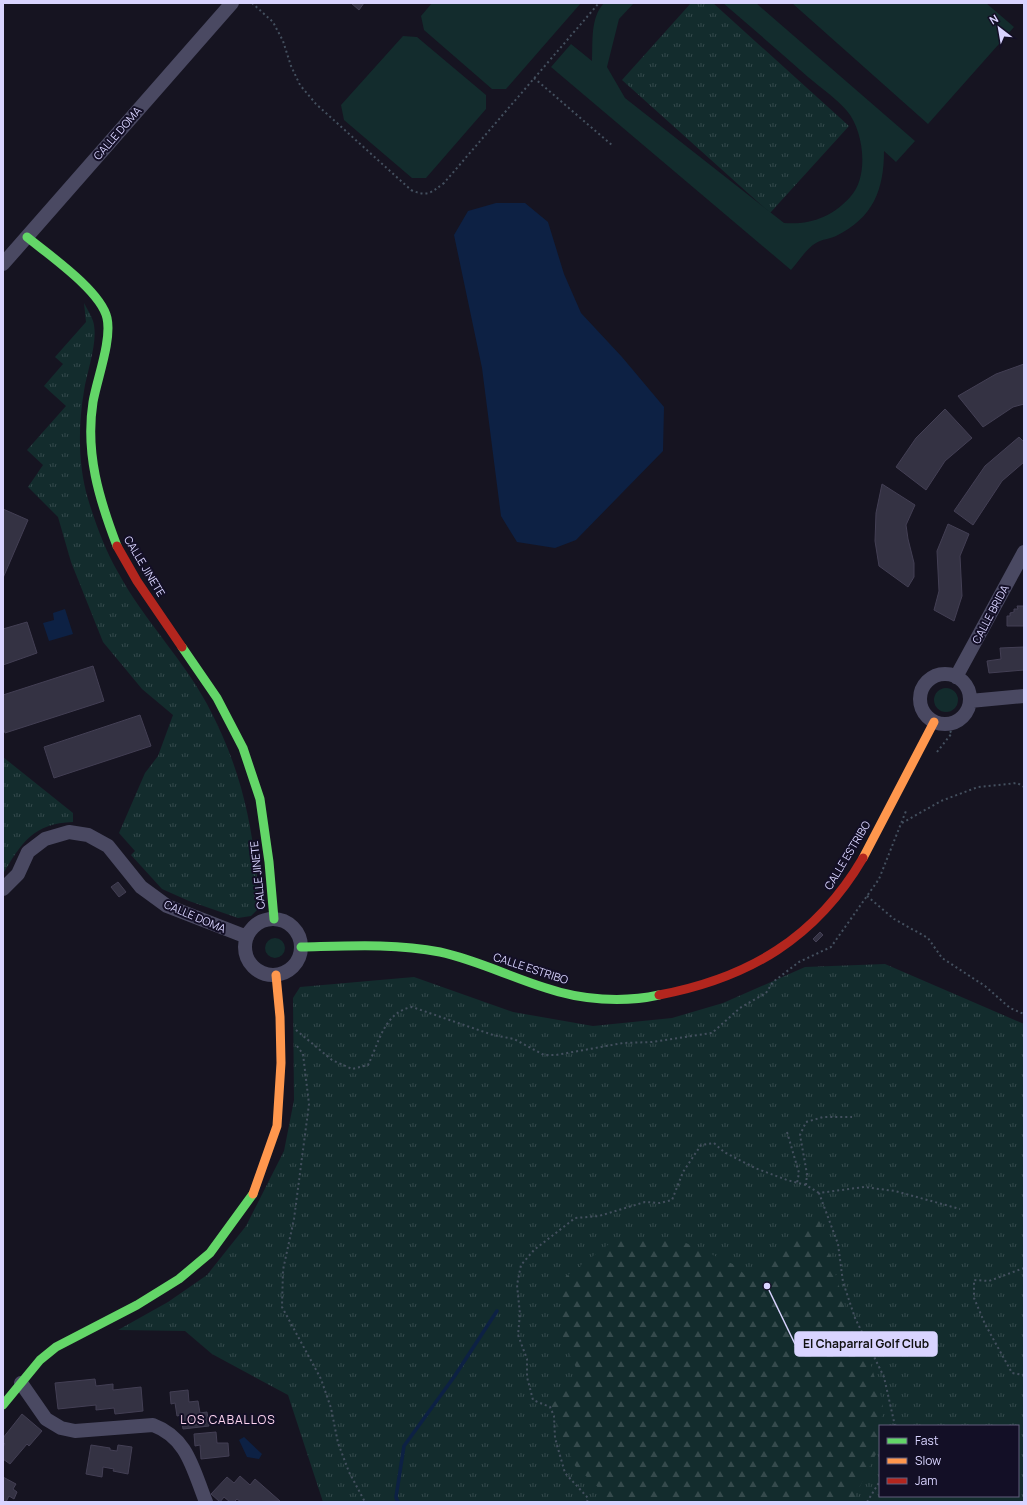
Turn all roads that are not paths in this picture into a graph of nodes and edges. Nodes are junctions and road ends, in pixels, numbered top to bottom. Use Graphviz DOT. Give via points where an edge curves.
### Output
graph roads {
  1 [pos="232,3"];
  2 [pos="27,237"];
  3 [pos="3,264"];
  4 [pos="1024,552"];
  5 [pos="956,677"];
  6 [pos="1024,696"];
  7 [pos="970,701"];
  8 [pos="938,723"];
  9 [pos="3,889"];
  10 [pos="274,919"];
  11 [pos="247,937"];
  12 [pos="301,947"];
  13 [pos="276,975"];
  14 [pos="21,1383"];
  15 [pos="3,1405"];
  16 [pos="206,1502"];
  1 -- 2 [label="street, CALLE DOMA"];
  2 -- 3 [label="street, CALLE DOMA"];
  2 -- 10 [label="street, CALLE JINETE" via="91,291 107,318 108,333 93,402 90,436 93,470 104,512 118,548 137,581 217,698 243,748 260,799"];
  4 -- 5 [label="street, CALLE BRIDA"];
  5 -- 7 [label="street" via="966,687"];
  5 -- 8 [label="street" via="940,675 927,682 922,689 920,696 923,712"];
  6 -- 7 [label="street"];
  7 -- 8 [label="street" via="968,709 958,721"];
  8 -- 12 [label="street, CALLE ESTRIBO" via="848,883 829,907 802,932 771,955 740,972 703,986 668,995 631,999 577,996 542,987 460,957 423,948 377,945"];
  9 -- 11 [label="street, CALLE DOMA" via="18,874 28,852 45,839 69,832 88,835 108,846 141,887 167,906"];
  10 -- 11 [label="street" via="257,924"];
  10 -- 12 [label="street" via="292,928 299,938"];
  11 -- 13 [label="street" via="246,956 250,964 258,971"];
  12 -- 13 [label="street" via="291,968"];
  13 -- 14 [label="street" via="281,1063 277,1126 255,1192 210,1253 179,1279 138,1305 56,1347 40,1360"];
  14 -- 15 [label="street"];
  14 -- 16 [label="street" via="46,1419 61,1428 75,1431 153,1425 165,1429 184,1448"];
}
